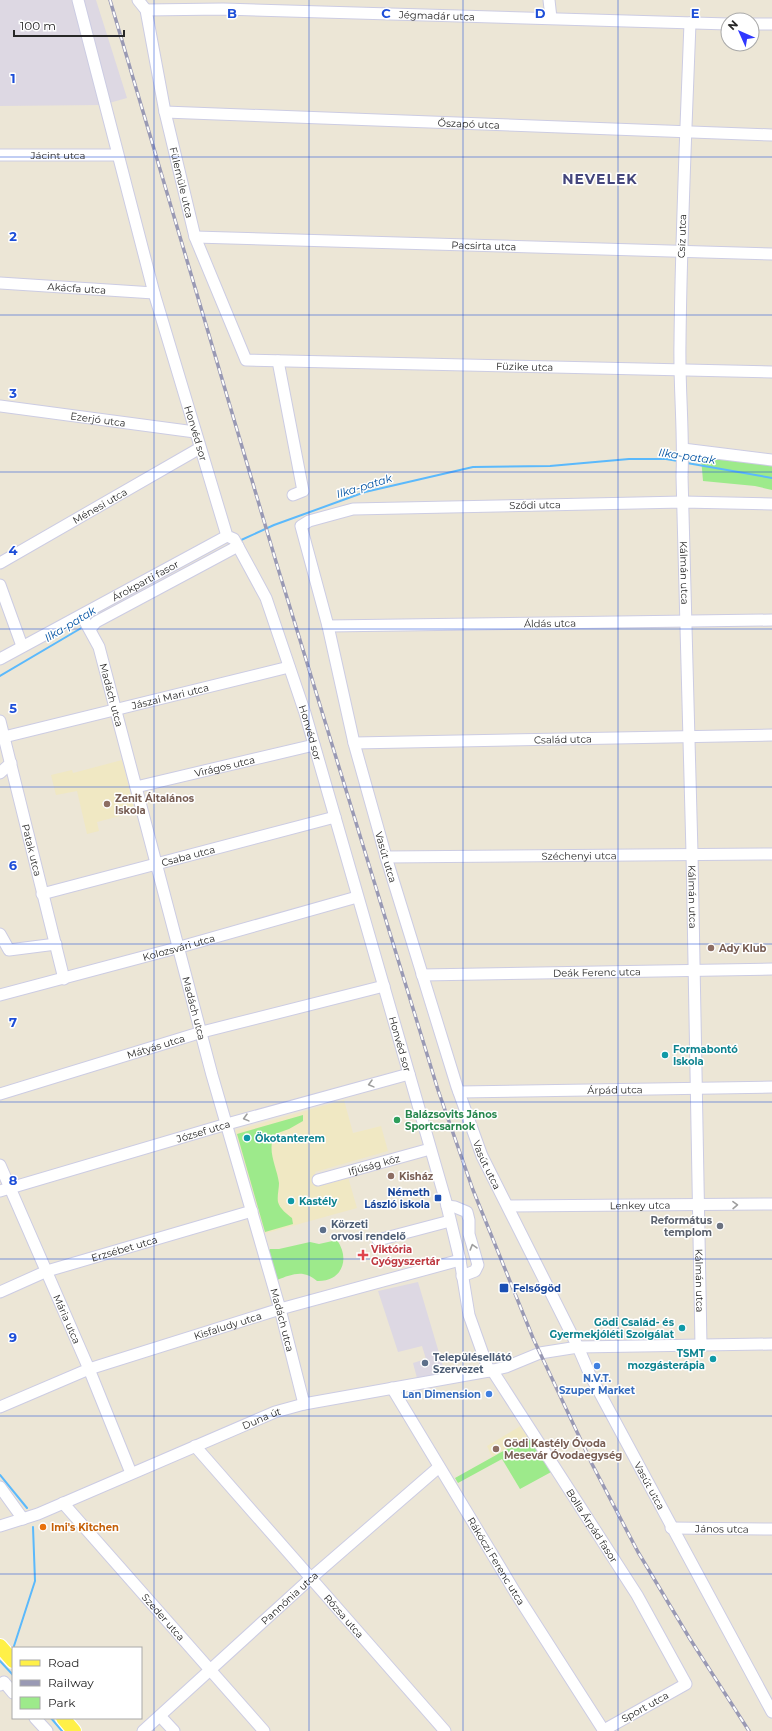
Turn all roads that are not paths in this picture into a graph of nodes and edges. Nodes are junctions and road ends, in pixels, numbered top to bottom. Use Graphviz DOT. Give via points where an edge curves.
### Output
graph roads {
  1 [pos="78,0"];
  2 [pos="138,0"];
  3 [pos="549,0"];
  4 [pos="146,10"];
  5 [pos="551,18"];
  6 [pos="690,23"];
  7 [pos="720,24"];
  8 [pos="760,24"];
  9 [pos="772,24"];
  10 [pos="165,112"];
  11 [pos="686,133"];
  12 [pos="772,135"];
  13 [pos="0,155"];
  14 [pos="117,155"];
  15 [pos="195,237"];
  16 [pos="681,253"];
  17 [pos="772,254"];
  18 [pos="0,283"];
  19 [pos="154,294"];
  20 [pos="246,360"];
  21 [pos="278,360"];
  22 [pos="679,370"];
  23 [pos="772,372"];
  24 [pos="0,406"];
  25 [pos="195,432"];
  26 [pos="200,448"];
  27 [pos="683,453"];
  28 [pos="772,460"];
  29 [pos="293,496"];
  30 [pos="683,502"];
  31 [pos="772,504"];
  32 [pos="301,526"];
  33 [pos="234,541"];
  34 [pos="0,563"];
  35 [pos="0,585"];
  36 [pos="772,620"];
  37 [pos="686,621"];
  38 [pos="86,623"];
  39 [pos="328,626"];
  40 [pos="22,646"];
  41 [pos="0,660"];
  42 [pos="289,667"];
  43 [pos="115,709"];
  44 [pos="0,721"];
  45 [pos="772,735"];
  46 [pos="4,737"];
  47 [pos="688,738"];
  48 [pos="354,743"];
  49 [pos="314,745"];
  50 [pos="10,763"];
  51 [pos="0,773"];
  52 [pos="136,787"];
  53 [pos="335,818"];
  54 [pos="692,853"];
  55 [pos="772,854"];
  56 [pos="386,857"];
  57 [pos="156,864"];
  58 [pos="42,894"];
  59 [pos="357,897"];
  60 [pos="0,934"];
  61 [pos="56,944"];
  62 [pos="179,947"];
  63 [pos="772,969"];
  64 [pos="693,970"];
  65 [pos="422,974"];
  66 [pos="64,979"];
  67 [pos="384,986"];
  68 [pos="0,995"];
  69 [pos="202,1032"];
  70 [pos="409,1074"];
  71 [pos="772,1087"];
  72 [pos="695,1088"];
  73 [pos="459,1092"];
  74 [pos="0,1094"];
  75 [pos="227,1124"];
  76 [pos="430,1148"];
  77 [pos="0,1165"];
  78 [pos="318,1180"];
  79 [pos="11,1187"];
  80 [pos="0,1192"];
  81 [pos="772,1204"];
  82 [pos="447,1206"];
  83 [pos="508,1206"];
  84 [pos="698,1206"];
  85 [pos="252,1211"];
  86 [pos="450,1221"];
  87 [pos="378,1240"];
  88 [pos="460,1260"];
  89 [pos="47,1271"];
  90 [pos="462,1276"];
  91 [pos="0,1292"];
  92 [pos="280,1309"];
  93 [pos="772,1344"];
  94 [pos="701,1345"];
  95 [pos="578,1347"];
  96 [pos="89,1369"];
  97 [pos="490,1370"];
  98 [pos="392,1388"];
  99 [pos="304,1404"];
  100 [pos="0,1407"];
  101 [pos="195,1446"];
  102 [pos="439,1467"];
  103 [pos="131,1474"];
  104 [pos="0,1487"];
  105 [pos="63,1503"];
  106 [pos="30,1517"];
  107 [pos="0,1526"];
  108 [pos="671,1528"];
  109 [pos="772,1529"];
  110 [pos="311,1578"];
  111 [pos="209,1670"];
  112 [pos="2,1683"];
  113 [pos="686,1684"];
  114 [pos="12,1692"];
  115 [pos="772,1712"];
  116 [pos="160,1716"];
  117 [pos="36,1719"];
  118 [pos="64,1719"];
  119 [pos="46,1731"];
  120 [pos="74,1731"];
  121 [pos="143,1731"];
  122 [pos="174,1731"];
  123 [pos="264,1731"];
  124 [pos="445,1731"];
  125 [pos="604,1731"];
  1 -- 14 [label="street, Honvéd sor"];
  2 -- 4 [label="street, Fülemüle utca"];
  3 -- 5 [label="street"];
  4 -- 5 [label="street, Jégmadár utca" via="223,9"];
  4 -- 10 [label="street, Fülemüle utca"];
  5 -- 6 [label="street, Jégmadár utca"];
  6 -- 7 [label="street, Jégmadár utca"];
  6 -- 11 [label="street, Csíz utca"];
  8 -- 9 [label="street"];
  10 -- 11 [label="street, Őszapó utca"];
  10 -- 15 [label="street, Fülemüle utca"];
  11 -- 12 [label="street, Őszapó utca"];
  11 -- 16 [label="street, Csíz utca"];
  13 -- 14 [label="street, Jácint utca"];
  14 -- 19 [label="street, Honvéd sor"];
  15 -- 16 [label="street, Pacsirta utca"];
  15 -- 20 [label="street, Fülemüle utca"];
  16 -- 17 [label="street, Pacsirta utca"];
  16 -- 22 [label="street, Csíz utca"];
  18 -- 19 [label="street, Akácfa utca"];
  19 -- 25 [label="street, Honvéd sor"];
  20 -- 21 [label="street, Füzike utca"];
  21 -- 22 [label="street, Füzike utca"];
  21 -- 29 [label="street" via="303,491"];
  22 -- 23 [label="street, Füzike utca"];
  22 -- 27 [label="street, Csíz utca"];
  24 -- 25 [label="street, Ezerjó utca"];
  25 -- 26 [label="street, Honvéd sor"];
  26 -- 33 [label="street, Honvéd sor"];
  26 -- 34 [label="street, Ménesi utca"];
  27 -- 28 [label="street"];
  27 -- 30 [label="street, Kálmán utca"];
  30 -- 31 [label="street, Sződi utca"];
  30 -- 32 [label="street, Sződi utca" via="353,508 309,521"];
  30 -- 37 [label="street, Kálmán utca"];
  32 -- 39 [label="street, Vasút utca"];
  33 -- 38 [label="street, Árokparti fasor"];
  33 -- 38 [label="street, Árokparti fasor" via="96,622"];
  33 -- 42 [label="street, Honvéd sor" via="266,598"];
  35 -- 40 [label="street"];
  36 -- 37 [label="street, Áldás utca"];
  37 -- 39 [label="street, Áldás utca"];
  37 -- 47 [label="street, Kálmán utca"];
  38 -- 40 [label="street, Árokparti fasor"];
  38 -- 43 [label="street, Madách utca" via="99,647"];
  39 -- 48 [label="street, Vasút utca"];
  40 -- 41 [label="street, Árokparti fasor"];
  42 -- 43 [label="street, Jászai Mari utca"];
  42 -- 49 [label="street, Honvéd sor"];
  43 -- 46 [label="street, Jászai Mari utca"];
  43 -- 52 [label="street, Madách utca"];
  44 -- 46 [label="street, Patak utca"];
  45 -- 47 [label="street, Család utca"];
  46 -- 50 [label="street, Patak utca"];
  47 -- 48 [label="street, Család utca"];
  47 -- 54 [label="street, Kálmán utca"];
  48 -- 56 [label="street, Vasút utca"];
  49 -- 52 [label="street, Virágos utca"];
  49 -- 53 [label="street, Honvéd sor"];
  50 -- 51 [label="street"];
  50 -- 58 [label="street, Patak utca"];
  52 -- 57 [label="street, Madách utca"];
  53 -- 57 [label="street, Csaba utca"];
  53 -- 59 [label="street, Honvéd sor"];
  54 -- 55 [label="street, Széchenyi utca"];
  54 -- 56 [label="street, Széchenyi utca"];
  54 -- 64 [label="street, Kálmán utca"];
  56 -- 65 [label="street, Vasút utca"];
  57 -- 58 [label="street, Csaba utca"];
  57 -- 62 [label="street, Madách utca"];
  58 -- 61 [label="street, Patak utca"];
  59 -- 62 [label="street, Kolozsvári utca"];
  59 -- 67 [label="street, Honvéd sor"];
  60 -- 61 [label="street" via="9,950"];
  61 -- 66 [label="street, Patak utca"];
  62 -- 66 [label="street, Kolozsvári utca"];
  62 -- 69 [label="street, Madách utca"];
  63 -- 64 [label="street, Deák Ferenc utca"];
  64 -- 65 [label="street, Deák Ferenc utca"];
  64 -- 72 [label="street, Kálmán utca"];
  65 -- 73 [label="street, Vasút utca"];
  66 -- 68 [label="street, Kolozsvári utca"];
  67 -- 69 [label="street, Mátyás utca"];
  67 -- 70 [label="street, Honvéd sor"];
  69 -- 74 [label="street, Mátyás utca"];
  69 -- 75 [label="street, Madách utca"];
  70 -- 75 [label="street, József utca, one-way"];
  70 -- 76 [label="street, Honvéd sor"];
  71 -- 72 [label="street, Árpád utca"];
  72 -- 73 [label="street, Árpád utca"];
  72 -- 84 [label="street, Kálmán utca"];
  73 -- 83 [label="street, Vasút utca" via="482,1156"];
  75 -- 79 [label="street, József utca"];
  75 -- 85 [label="street, Madách utca"];
  76 -- 78 [label="street, Ifjúság köz"];
  76 -- 82 [label="street, Honvéd sor"];
  77 -- 79 [label="street, Mária utca"];
  79 -- 80 [label="street, József utca"];
  79 -- 89 [label="street, Mária utca"];
  84 -- 81 [label="street, Lenkey utca, one-way"];
  82 -- 86 [label="street, Honvéd sor"];
  90 -- 82 [label="street, one-way" via="475,1271 478,1265 469,1234 469,1220 467,1212"];
  83 -- 84 [label="street, Lenkey utca"];
  83 -- 95 [label="street, Vasút utca"];
  84 -- 94 [label="street, Kálmán utca"];
  85 -- 89 [label="street, Erzsébet utca"];
  85 -- 92 [label="street, Madách utca"];
  86 -- 87 [label="street"];
  86 -- 88 [label="street, Honvéd sor"];
  88 -- 90 [label="street, Honvéd sor"];
  88 -- 92 [label="street, Kisfaludy utca"];
  89 -- 91 [label="street, Erzsébet utca"];
  89 -- 96 [label="street, Mária utca"];
  90 -- 97 [label="street, Honvéd sor" via="469,1315"];
  92 -- 96 [label="street, Kisfaludy utca"];
  92 -- 99 [label="street, Madách utca"];
  93 -- 94 [label="street, Duna út"];
  94 -- 95 [label="street, Duna út"];
  95 -- 97 [label="street, Duna út" via="536,1355"];
  95 -- 108 [label="street, Vasút utca" via="590,1375"];
  96 -- 100 [label="street, Kisfaludy utca"];
  96 -- 103 [label="street, Mária utca"];
  97 -- 98 [label="street, Duna út"];
  97 -- 113 [label="street, Bolla Árpád fasor" via="547,1453 637,1595"];
  98 -- 99 [label="street, Duna út"];
  98 -- 102 [label="street, Rákóczi Ferenc utca"];
  99 -- 101 [label="street, Duna út" via="276,1412"];
  101 -- 103 [label="street, Duna út"];
  101 -- 110 [label="street, Rózsa utca"];
  102 -- 110 [label="street, Pannónia utca"];
  102 -- 125 [label="street, Rákóczi Ferenc utca"];
  103 -- 105 [label="street, Duna út"];
  104 -- 106 [label="street"];
  105 -- 106 [label="street, Duna út"];
  105 -- 111 [label="street, Szeder utca"];
  106 -- 107 [label="street, Duna út"];
  108 -- 109 [label="street, János utca"];
  108 -- 115 [label="street, Vasút utca"];
  110 -- 111 [label="street, Pannónia utca"];
  110 -- 124 [label="street, Rózsa utca"];
  111 -- 116 [label="street, Pannónia utca"];
  111 -- 123 [label="street, Szeder utca"];
  112 -- 114 [label="street"];
  113 -- 125 [label="street, Sport utca"];
  116 -- 121 [label="street, Pannónia utca"];
  116 -- 122 [label="street"];
  117 -- 119 [label="street"];
  118 -- 120 [label="main road"];
}
